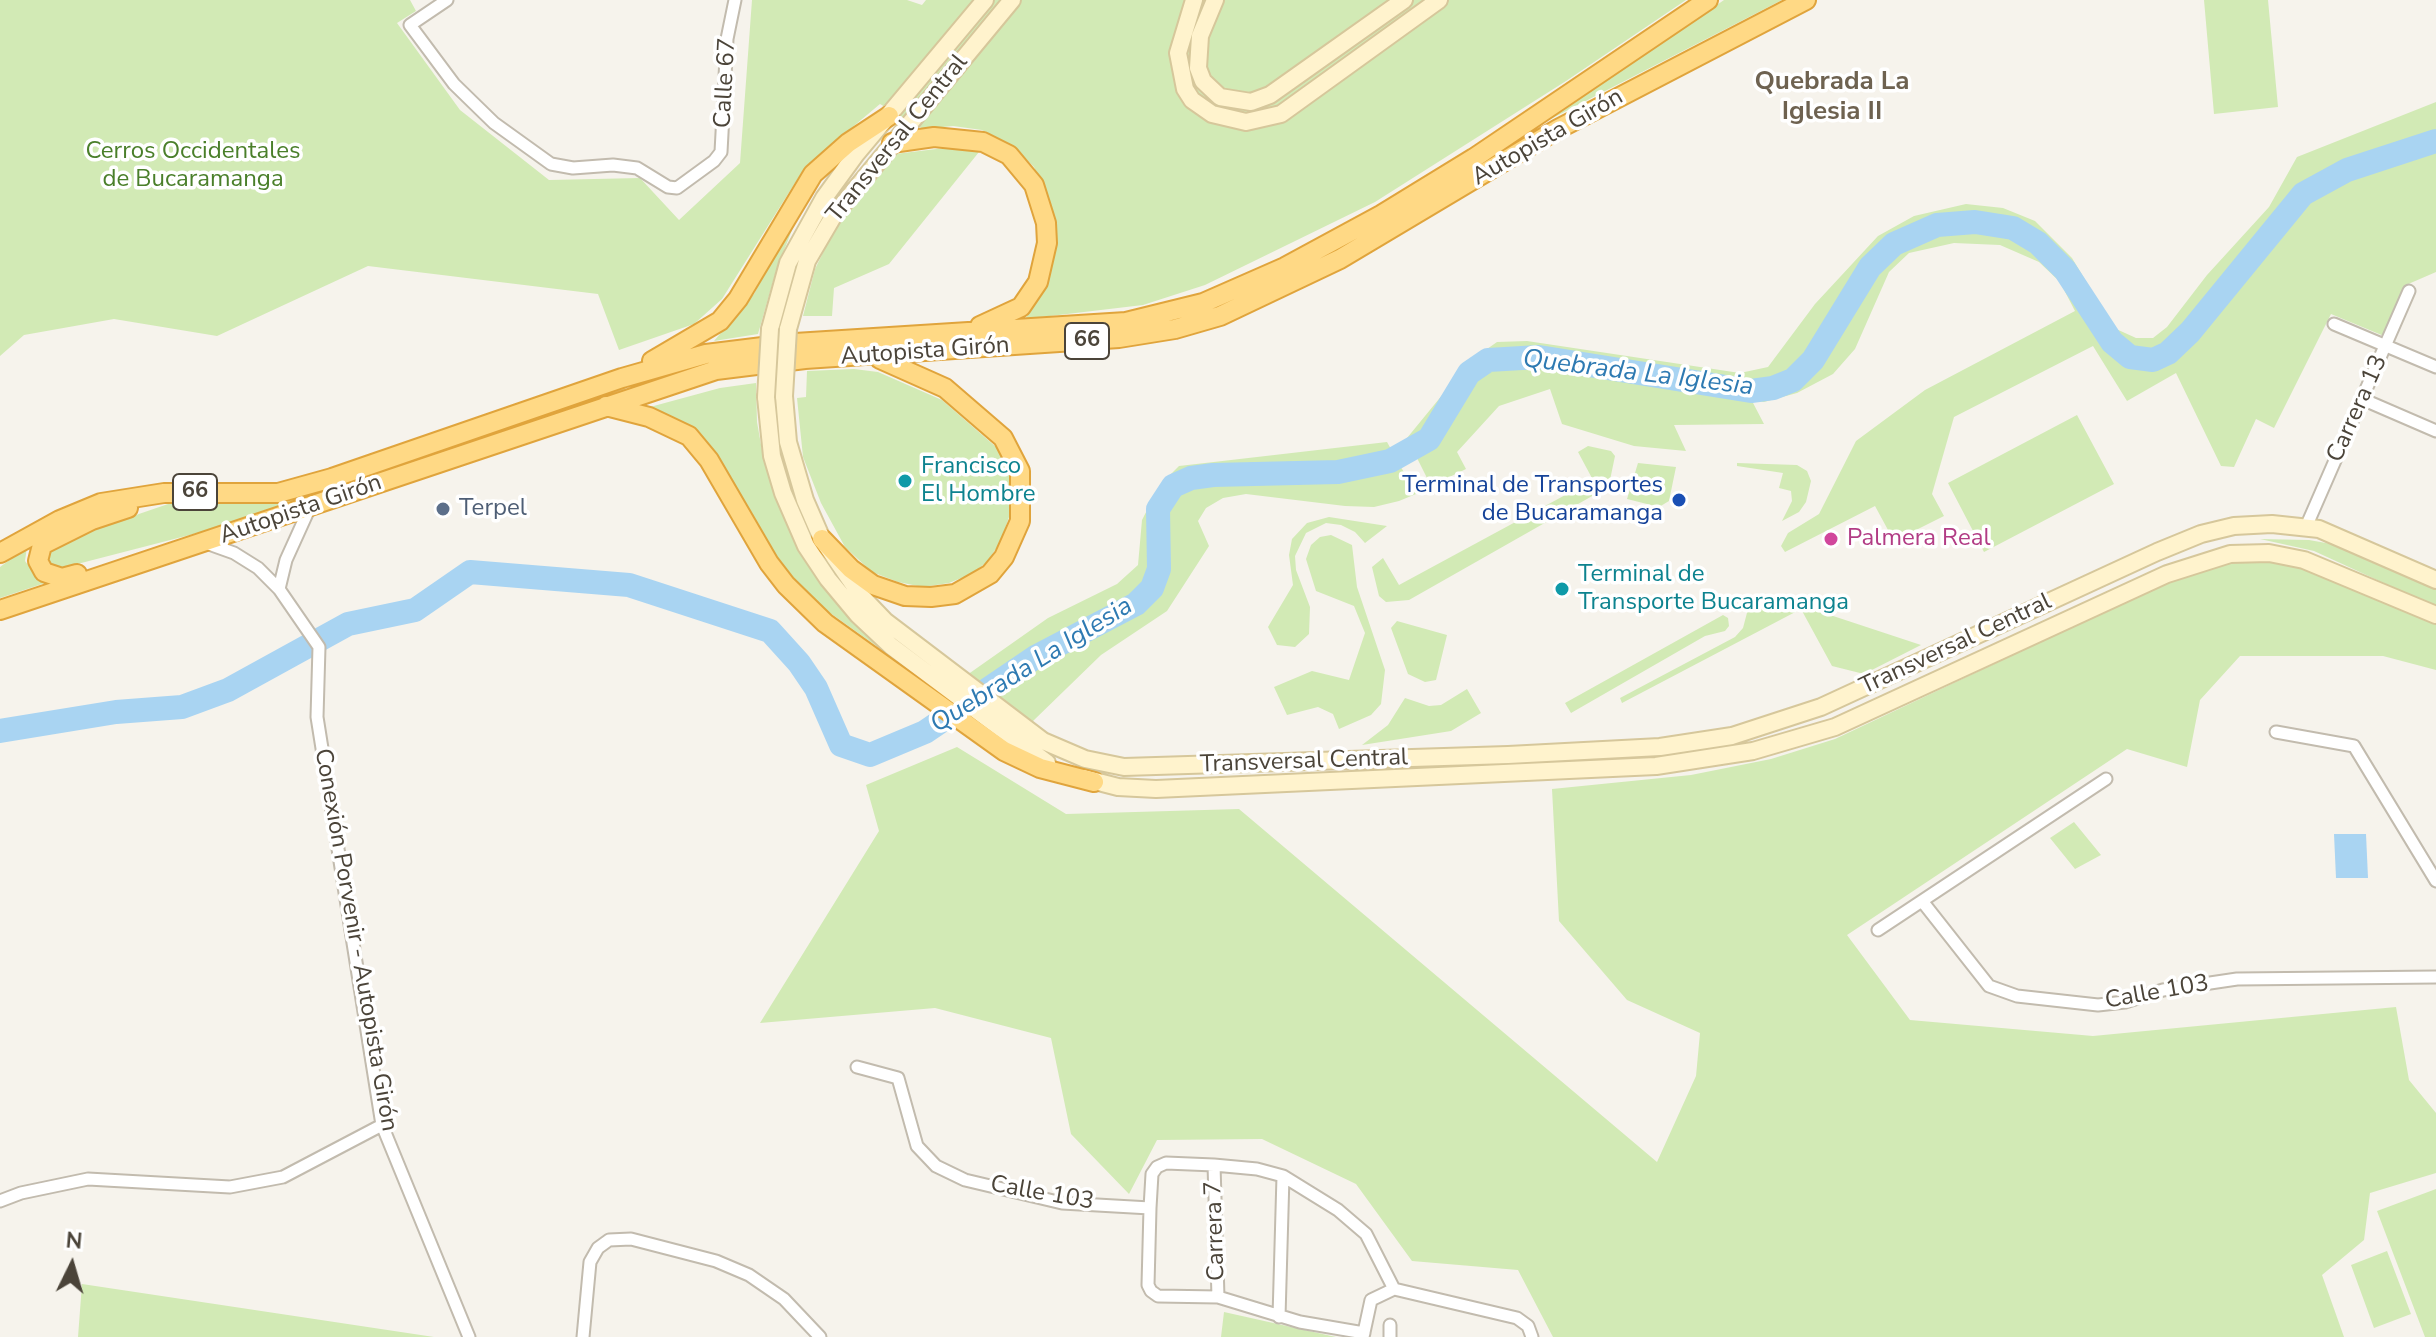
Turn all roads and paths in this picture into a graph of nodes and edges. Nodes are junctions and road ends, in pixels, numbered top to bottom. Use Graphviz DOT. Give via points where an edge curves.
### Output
graph roads {
  1 [pos="447,0"];
  2 [pos="735,0"];
  3 [pos="985,0"];
  4 [pos="1012,0"];
  5 [pos="1194,0"];
  6 [pos="1215,0"];
  7 [pos="1404,0"];
  8 [pos="1439,0"];
  9 [pos="1708,0"];
  10 [pos="1806,0"];
  11 [pos="889,116"];
  12 [pos="892,143"];
  13 [pos="2409,291"];
  14 [pos="2334,324"];
  15 [pos="941,336"];
  16 [pos="2385,346"];
  17 [pos="874,356"];
  18 [pos="2436,367"];
  19 [pos="622,378"];
  20 [pos="2362,399"];
  21 [pos="606,406"];
  22 [pos="2436,431"];
  23 [pos="164,493"];
  24 [pos="310,507"];
  25 [pos="2306,527"];
  26 [pos="822,539"];
  27 [pos="206,543"];
  28 [pos="177,552"];
  29 [pos="0,553"];
  30 [pos="2436,580"];
  31 [pos="279,589"];
  32 [pos="0,610"];
  33 [pos="2436,615"];
  34 [pos="947,690"];
  35 [pos="987,720"];
  36 [pos="2276,732"];
  37 [pos="2106,779"];
  38 [pos="1094,782"];
  39 [pos="2436,881"];
  40 [pos="1922,901"];
  41 [pos="1878,930"];
  42 [pos="2436,977"];
  43 [pos="857,1067"];
  44 [pos="382,1125"];
  45 [pos="1214,1165"];
  46 [pos="1283,1176"];
  47 [pos="0,1201"];
  48 [pos="1150,1208"];
  49 [pos="1394,1289"];
  50 [pos="1218,1297"];
  51 [pos="1279,1317"];
  52 [pos="1364,1335"];
  53 [pos="469,1337"];
  54 [pos="583,1337"];
  55 [pos="820,1337"];
  56 [pos="1532,1337"];
  1 -- 2 [label="street, Calle 67" via="410,25 461,92 494,123 542,159 562,167 637,168 672,188 681,187 721,152 727,39"];
  3 -- 11 [label="main road, Transversal Central"];
  4 -- 12 [label="main road, Transversal Central"];
  5 -- 8 [label="main road" via="1178,53 1185,89 1212,114 1246,122 1281,114"];
  6 -- 7 [label="main road" via="1200,36 1198,68 1220,97 1251,102 1270,95"];
  9 -- 15 [label="highway, Autopista Girón / 66" via="1448,175 1233,291 1150,319"];
  10 -- 17 [label="highway, Autopista Girón / 66" via="1558,129 1340,259 1220,316 1119,338"];
  11 -- 19 [label="highway" via="813,174 720,321"];
  11 -- 34 [label="main road, Transversal Central, bridge" via="838,176 799,240 781,282 770,329 768,437 783,493 815,561 874,631"];
  12 -- 15 [label="highway" via="950,136 998,147 1034,185 1046,223 1044,263 1021,307 1001,319"];
  12 -- 26 [label="main road, Transversal Central, bridge" via="847,197 812,251 788,329 784,396 793,464"];
  13 -- 16 [label="street, Carrera 13"];
  14 -- 16 [label="street"];
  15 -- 19 [label="highway, Autopista Girón / 66" via="741,348"];
  16 -- 18 [label="street"];
  16 -- 20 [label="street, Carrera 13"];
  17 -- 21 [label="highway, Autopista Girón / 66" via="733,367"];
  17 -- 26 [label="highway" via="945,388 1003,438 1020,471 1020,521 990,574 955,594 931,597 905,596 873,585"];
  19 -- 23 [label="highway, Autopista Girón / 66" via="278,493"];
  20 -- 22 [label="street"];
  20 -- 25 [label="street, Carrera 13"];
  21 -- 24 [label="highway, Autopista Girón / 66"];
  21 -- 34 [label="highway" via="649,417 689,436 786,585 825,623"];
  23 -- 28 [label="highway" via="47,541 38,561 48,575 62,578 154,552"];
  23 -- 29 [label="highway, Autopista Girón / 66" via="101,503"];
  24 -- 27 [label="highway, Autopista Girón / 66"];
  24 -- 31 [label="street"];
  25 -- 30 [label="main road, Transversal Central" via="2352,541"];
  25 -- 35 [label="main road, Transversal Central" via="2252,524 2201,534 1821,707 1753,731 1682,744 1124,767 1061,751"];
  26 -- 34 [label="main road, Transversal Central" via="872,609"];
  27 -- 28 [label="highway, Autopista Girón / 66"];
  27 -- 31 [label="street, Conexión Porvenir - Autopista Girón" via="258,568"];
  28 -- 32 [label="highway, Autopista Girón / 66"];
  31 -- 44 [label="street, Conexión Porvenir - Autopista Girón" via="319,647 317,717"];
  33 -- 38 [label="main road, Transversal Central" via="2304,560 2269,553 2230,554 2167,574 1835,727 1753,751 1592,769 1156,789"];
  34 -- 35 [label="highway"];
  34 -- 35 [label="main road, Transversal Central"];
  35 -- 38 [label="highway" via="1022,760"];
  36 -- 39 [label="street" via="2354,746"];
  37 -- 40 [label="street"];
  40 -- 41 [label="street"];
  40 -- 42 [label="street, Calle 103" via="1989,986 2017,996 2098,1005 2237,979"];
  43 -- 48 [label="street, Calle 103" via="898,1078 917,1146 936,1166 965,1180 1062,1203"];
  44 -- 47 [label="street" via="283,1177 230,1187 88,1179"];
  44 -- 53 [label="street, Conexión Porvenir - Autopista Girón"];
  45 -- 46 [label="street"];
  45 -- 48 [label="street" via="1157,1167"];
  45 -- 50 [label="street, Carrera 7"];
  46 -- 49 [label="street" via="1366,1234"];
  46 -- 51 [label="street"];
  48 -- 50 [label="street" via="1151,1291 1158,1296"];
  49 -- 52 [label="street" via="1371,1300"];
  49 -- 56 [label="street" via="1523,1321"];
  50 -- 51 [label="street"];
  51 -- 52 [label="street"];
  54 -- 55 [label="street" via="590,1262 609,1240 631,1239 749,1275 784,1299"];
}
